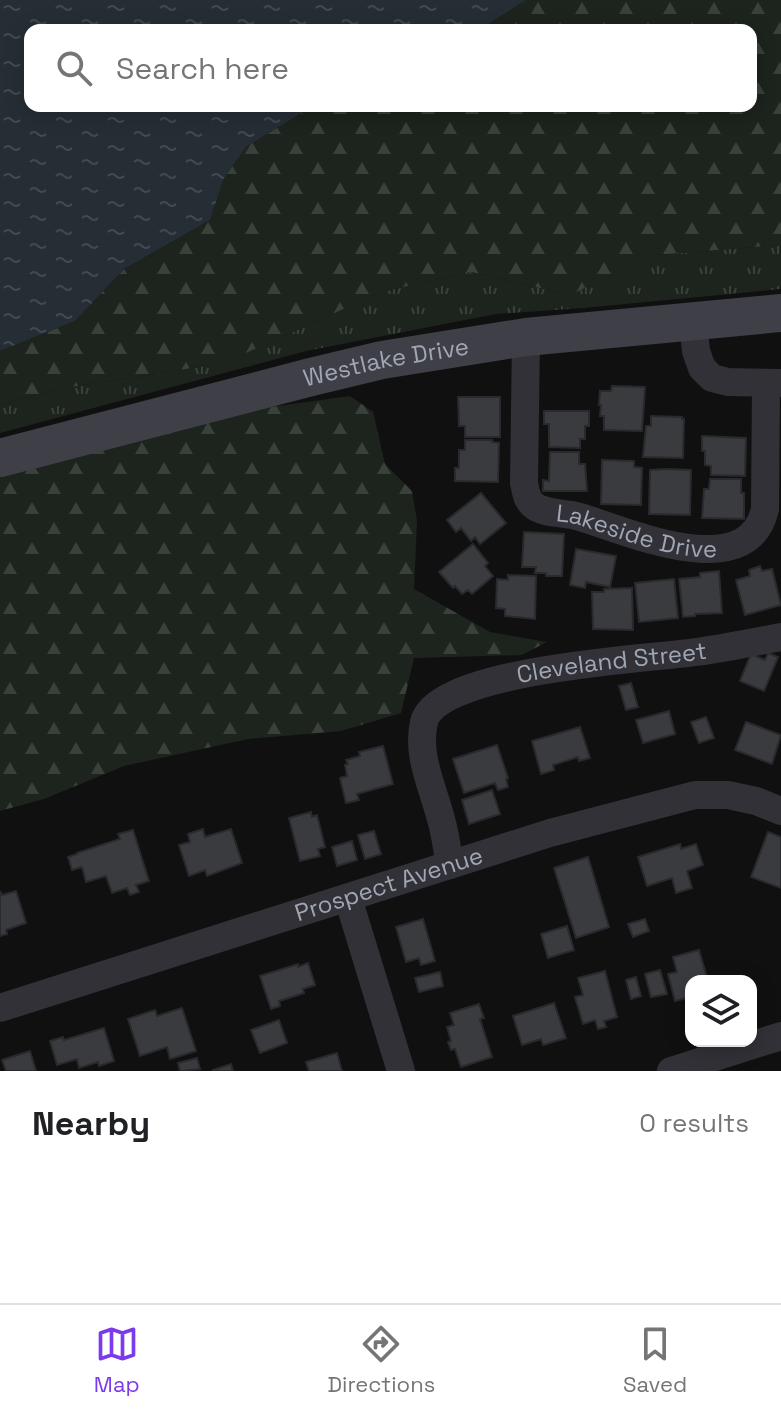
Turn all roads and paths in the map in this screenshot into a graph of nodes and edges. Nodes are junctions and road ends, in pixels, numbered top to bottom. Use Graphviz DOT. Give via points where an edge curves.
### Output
graph roads {
  1 [pos="781,313"];
  2 [pos="693,321"];
  3 [pos="526,337"];
  4 [pos="774,383"];
  5 [pos="0,458"];
  6 [pos="781,637"];
  7 [pos="781,811"];
  8 [pos="450,865"];
  9 [pos="348,898"];
  10 [pos="0,1008"];
  11 [pos="781,1036"];
  12 [pos="401,1071"];
  13 [pos="671,1071"];
  1 -- 2 [label="street, Westlake Drive"];
  2 -- 3 [label="street, Westlake Drive"];
  2 -- 4 [label="street" via="696,351 712,378"];
  3 -- 4 [label="street, Lakeside Drive" via="524,483 533,506 667,544 722,547 752,536 762,523"];
  3 -- 5 [label="street, Westlake Drive" via="382,360"];
  6 -- 8 [label="street, Cleveland Street" via="498,679 432,708 424,720 422,756"];
  7 -- 8 [label="street, Prospect Avenue" via="728,795 695,795"];
  8 -- 9 [label="street, Prospect Avenue"];
  9 -- 10 [label="street, Prospect Avenue"];
  9 -- 12 [label="street"];
  11 -- 13 [label="street"];
}
